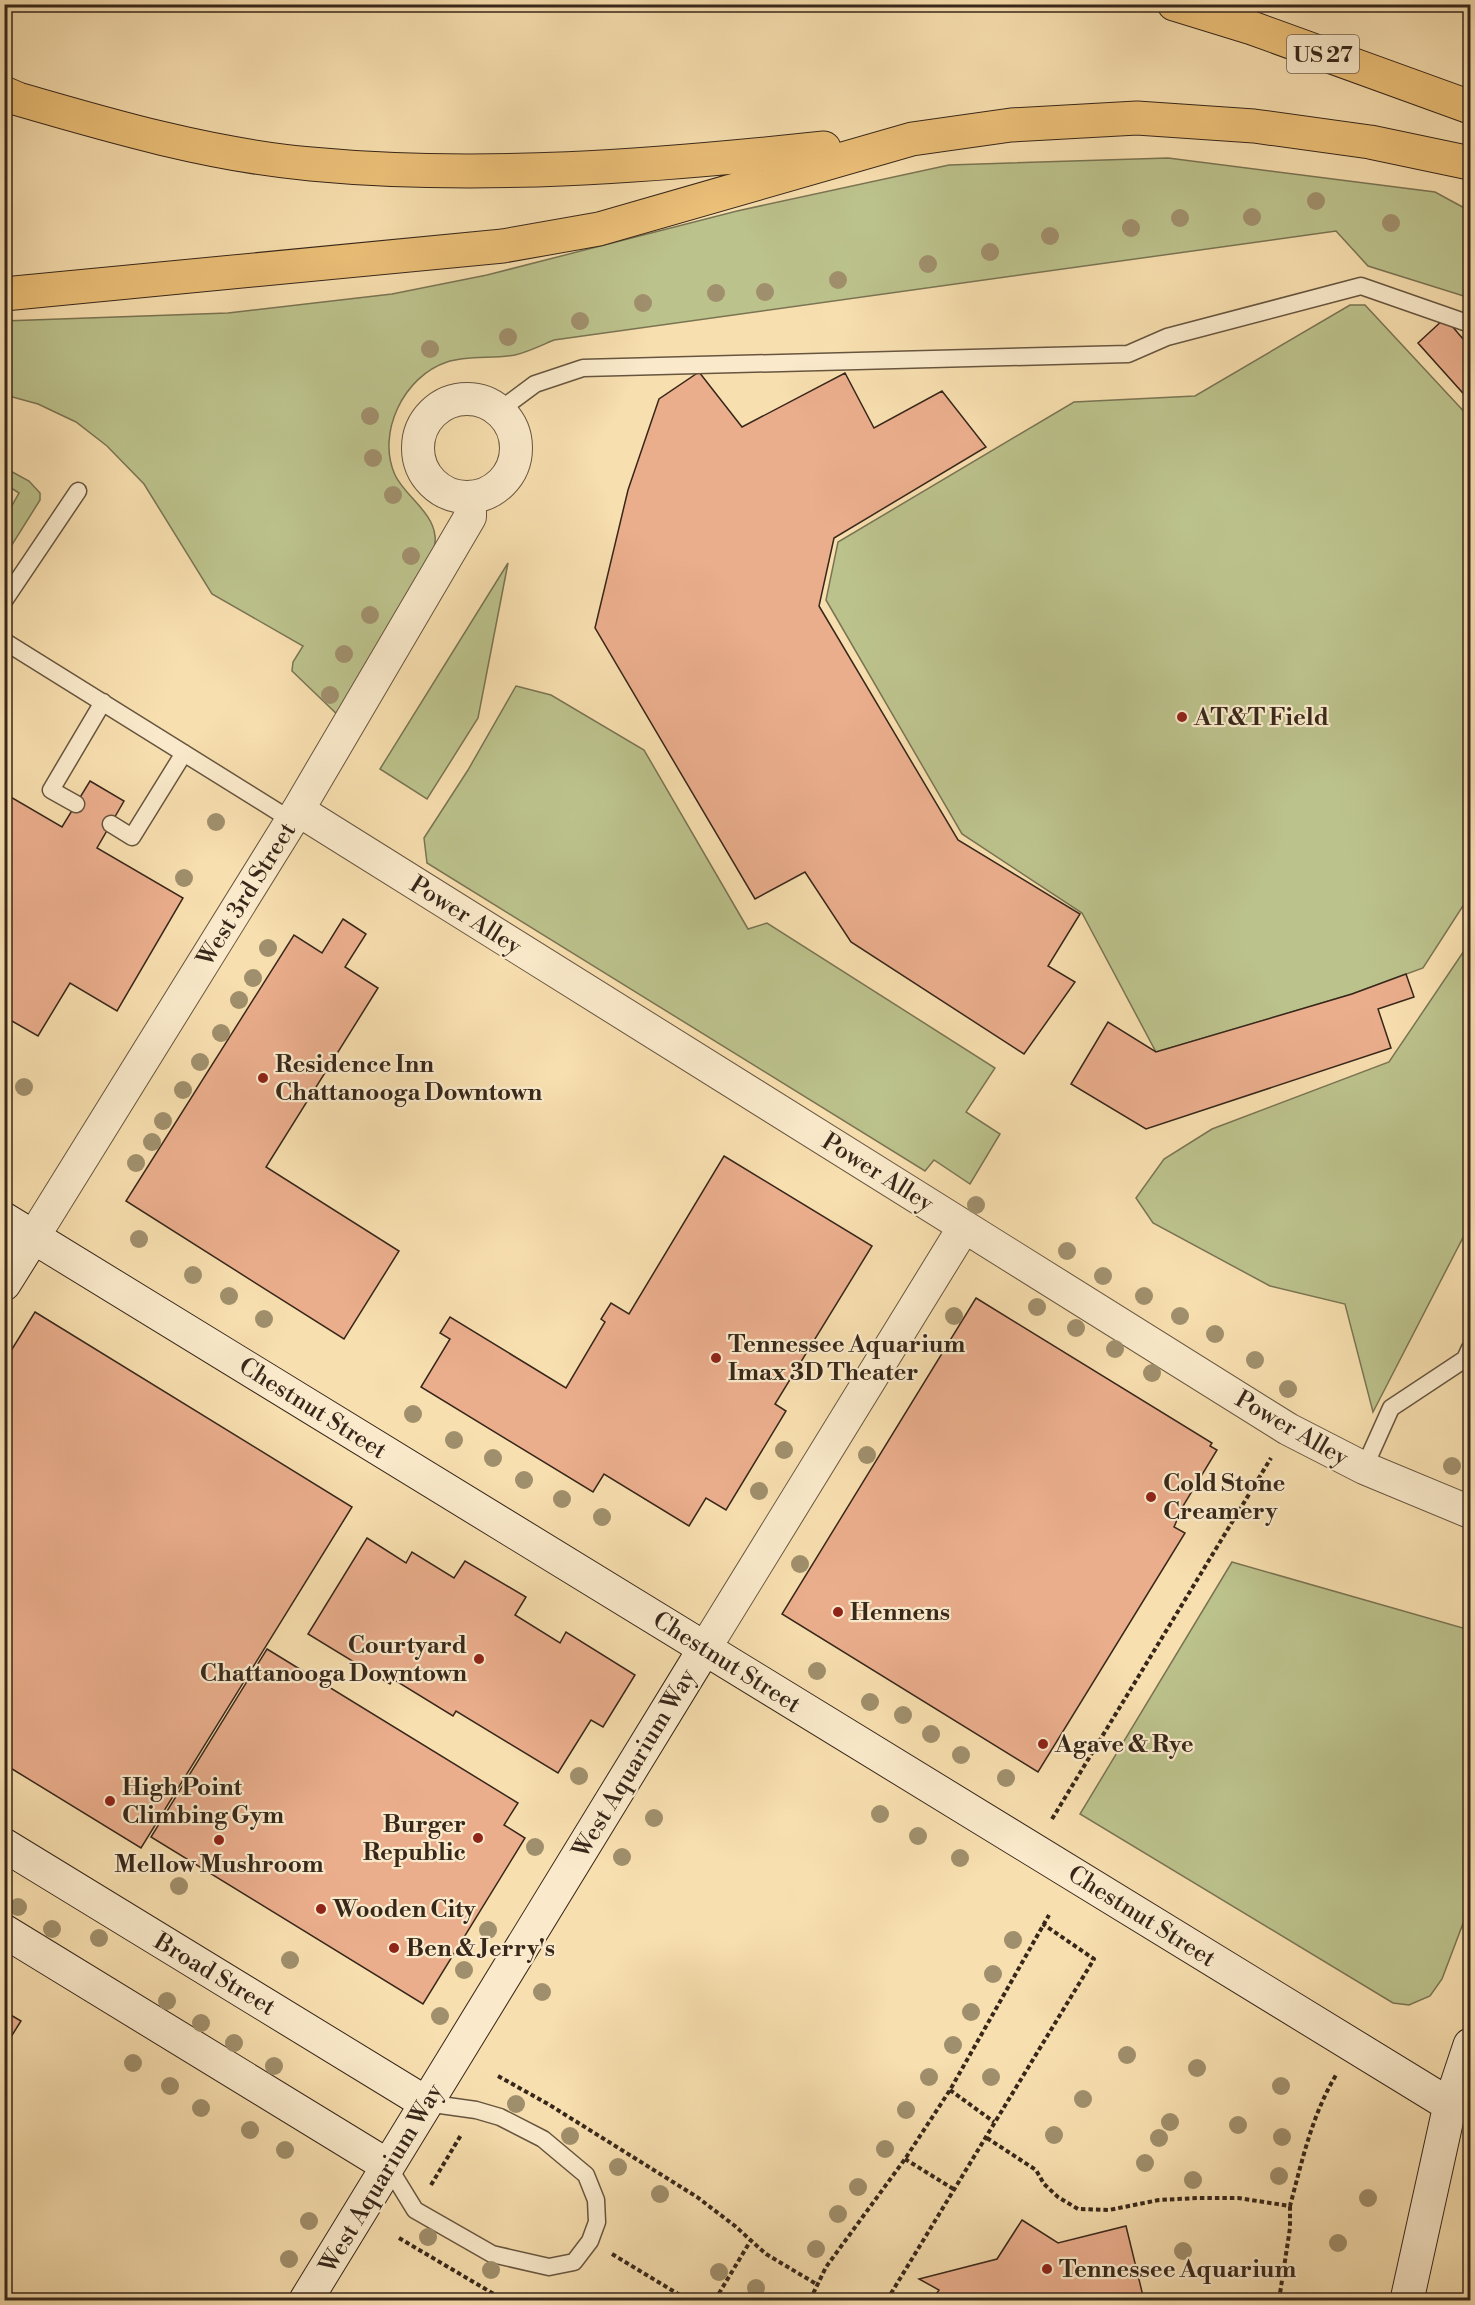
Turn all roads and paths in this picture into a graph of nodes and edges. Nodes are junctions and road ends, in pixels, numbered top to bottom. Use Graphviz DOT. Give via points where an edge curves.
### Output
graph roads {
  1 [pos="1174,4"];
  2 [pos="11,96"];
  3 [pos="1470,107"];
  4 [pos="912,139"];
  5 [pos="1470,163"];
  6 [pos="4,294"];
  7 [pos="1470,324"];
  8 [pos="500,410"];
  9 [pos="78,491"];
  10 [pos="470,497"];
  11 [pos="4,601"];
  12 [pos="4,641"];
  13 [pos="103,702"];
  14 [pos="184,753"];
  15 [pos="76,804"];
  16 [pos="294,815"];
  17 [pos="111,824"];
  18 [pos="4,1218"];
  19 [pos="964,1227"];
  20 [pos="34,1236"];
  21 [pos="4,1284"];
  22 [pos="1470,1348"];
  23 [pos="1288,1429"];
  24 [pos="1364,1468"];
  25 [pos="1470,1512"];
  26 [pos="705,1648"];
  27 [pos="4,1845"];
  28 [pos="1034,1850"];
  29 [pos="1049,1915"];
  30 [pos="1043,1924"];
  31 [pos="4,1931"];
  32 [pos="1470,2044"];
  33 [pos="498,2076"];
  34 [pos="950,2090"];
  35 [pos="1325,2093"];
  36 [pos="426,2103"];
  37 [pos="1450,2105"];
  38 [pos="994,2121"];
  39 [pos="465,2129"];
  40 [pos="987,2138"];
  41 [pos="905,2159"];
  42 [pos="388,2166"];
  43 [pos="431,2185"];
  44 [pos="955,2190"];
  45 [pos="1290,2206"];
  46 [pos="399,2238"];
  47 [pos="751,2240"];
  48 [pos="590,2241"];
  49 [pos="818,2285"];
  50 [pos="306,2301"];
  51 [pos="504,2301"];
  52 [pos="688,2301"];
  53 [pos="715,2301"];
  54 [pos="810,2301"];
  55 [pos="887,2301"];
  56 [pos="1279,2301"];
  57 [pos="1407,2301"];
  1 -- 3 [label="highway, US 27"];
  2 -- 4 [label="highway" via="189,146 310,164 419,170 520,171 666,163"];
  4 -- 5 [label="highway" via="1011,125 1137,118 1254,126 1370,142"];
  4 -- 6 [label="highway" via="599,229 503,246"];
  7 -- 8 [label="lane" via="1361,286 1167,337 1128,354 584,368 535,384"];
  8 -- 10 [label="street" via="516,438 514,463 501,484"];
  8 -- 10 [label="street" via="485,401 454,400 439,407 420,432 418,448 428,478 440,489"];
  9 -- 11 [label="lane"];
  10 -- 16 [label="street, West 3rd Street" via="470,517"];
  12 -- 13 [label="lane"];
  13 -- 14 [label="lane"];
  13 -- 15 [label="lane" via="51,790"];
  14 -- 16 [label="lane"];
  14 -- 17 [label="lane" via="132,837"];
  16 -- 19 [label="street, Power Alley"];
  16 -- 20 [label="street, West 3rd Street"];
  18 -- 20 [label="street, Chestnut Street"];
  19 -- 23 [label="street, Power Alley"];
  19 -- 26 [label="street, West Aquarium Way"];
  20 -- 21 [label="street, West 3rd Street"];
  20 -- 26 [label="street, Chestnut Street"];
  22 -- 24 [label="lane" via="1465,1359 1391,1408"];
  23 -- 24 [label="street, Power Alley"];
  23 -- 28 [label="path"];
  24 -- 25 [label="street, Power Alley"];
  26 -- 28 [label="street, Chestnut Street"];
  26 -- 36 [label="street, West Aquarium Way"];
  27 -- 36 [label="street, Broad Street"];
  28 -- 37 [label="street, Chestnut Street"];
  29 -- 30 [label="path"];
  30 -- 34 [label="path"];
  30 -- 38 [label="path" via="1094,1959"];
  31 -- 42 [label="street"];
  32 -- 37 [label="street"];
  33 -- 47 [label="path" via="697,2197"];
  34 -- 38 [label="path"];
  34 -- 41 [label="path"];
  35 -- 45 [label="path"];
  36 -- 42 [label="street, West Aquarium Way"];
  36 -- 48 [label="lane" via="500,2117 552,2146 586,2175 596,2200 597,2222"];
  37 -- 57 [label="street"];
  38 -- 40 [label="path"];
  39 -- 43 [label="path"];
  40 -- 44 [label="path"];
  40 -- 45 [label="path" via="1036,2170 1058,2198 1078,2209 1109,2210 1159,2200 1197,2198 1238,2198"];
  41 -- 44 [label="path"];
  41 -- 49 [label="path" via="826,2267"];
  42 -- 48 [label="lane" via="415,2210 492,2254 549,2267 574,2262"];
  42 -- 50 [label="street, West Aquarium Way"];
  44 -- 55 [label="path"];
  45 -- 56 [label="path"];
  46 -- 51 [label="path"];
  47 -- 49 [label="path" via="766,2254"];
  47 -- 53 [label="path"];
  48 -- 52 [label="path"];
  49 -- 54 [label="path"];
}
